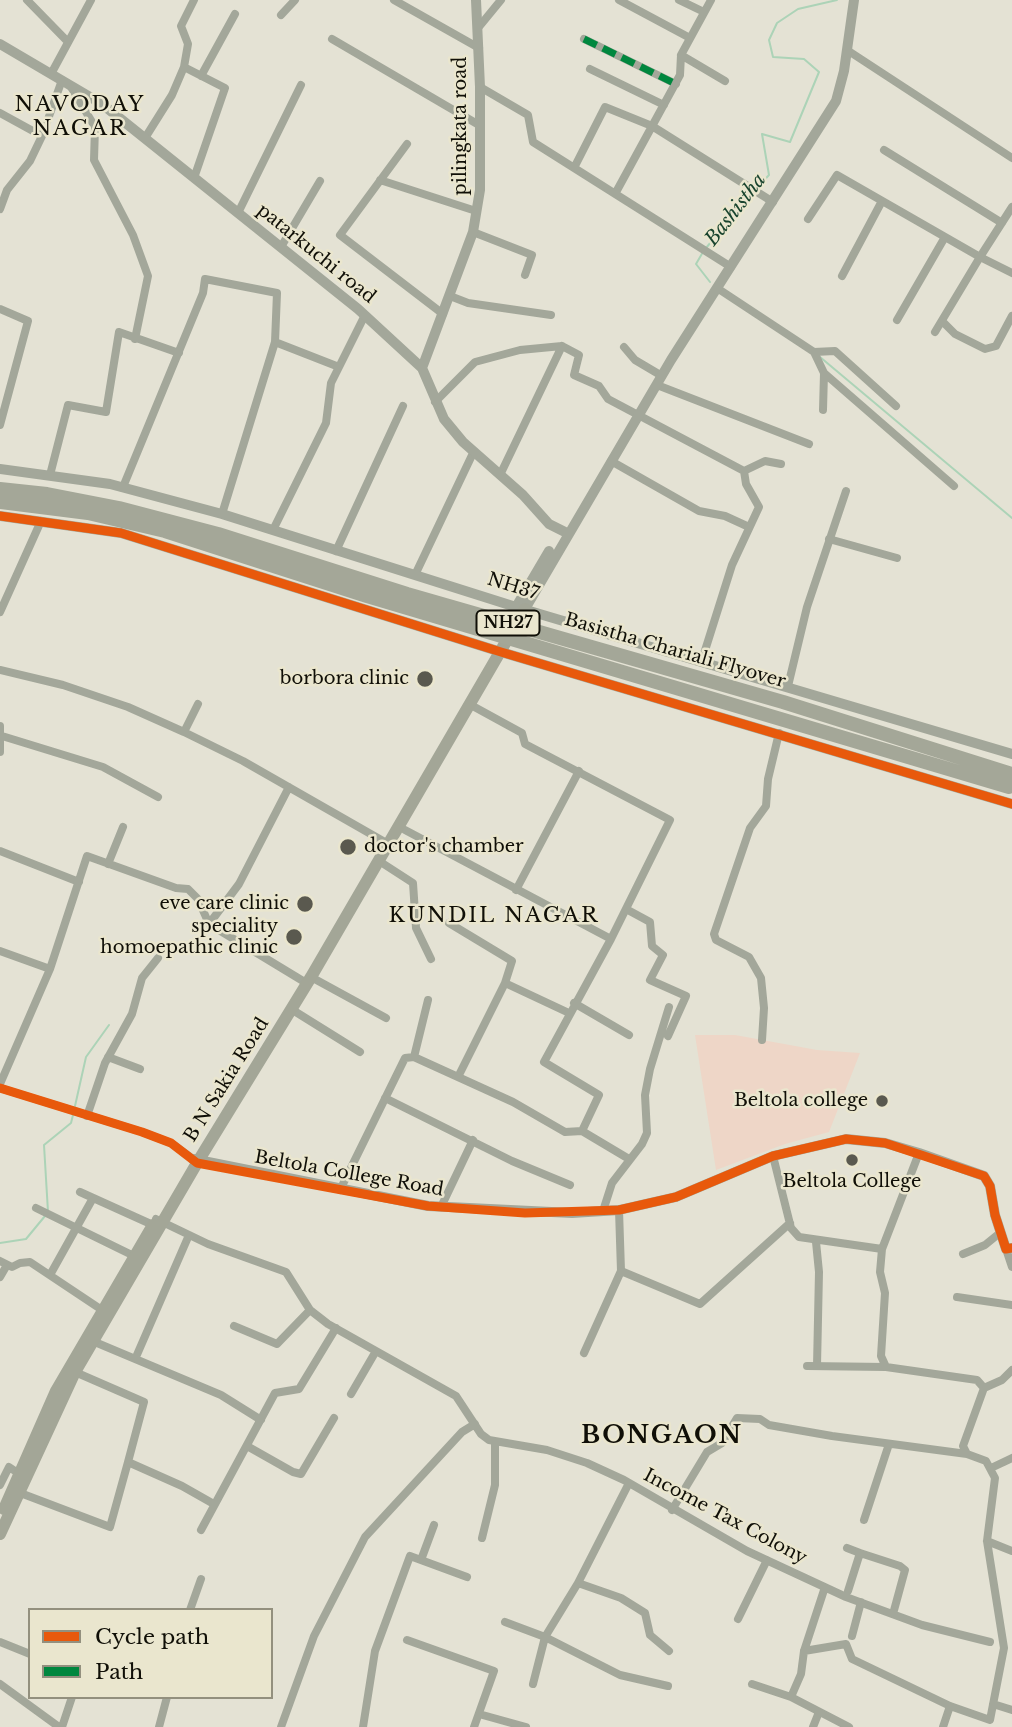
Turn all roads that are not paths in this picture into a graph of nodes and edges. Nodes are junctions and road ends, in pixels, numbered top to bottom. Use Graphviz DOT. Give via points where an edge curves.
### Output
graph roads {
  1 [pos="27,0"];
  2 [pos="91,0"];
  3 [pos="194,0"];
  4 [pos="295,0"];
  5 [pos="394,0"];
  6 [pos="476,0"];
  7 [pos="501,0"];
  8 [pos="619,0"];
  9 [pos="679,0"];
  10 [pos="711,0"];
  11 [pos="854,0"];
  12 [pos="704,12"];
  13 [pos="235,14"];
  14 [pos="281,15"];
  15 [pos="478,28"];
  16 [pos="690,38"];
  17 [pos="332,39"];
  18 [pos="584,39"];
  19 [pos="68,42"];
  20 [pos="0,44"];
  21 [pos="479,48"];
  22 [pos="847,50"];
  23 [pos="681,55"];
  24 [pos="184,67"];
  25 [pos="590,69"];
  26 [pos="51,74"];
  27 [pos="201,76"];
  28 [pos="725,80"];
  29 [pos="66,83"];
  30 [pos="676,84"];
  31 [pos="301,85"];
  32 [pos="480,88"];
  33 [pos="664,105"];
  34 [pos="0,113"];
  35 [pos="479,125"];
  36 [pos="652,126"];
  37 [pos="42,136"];
  38 [pos="145,138"];
  39 [pos="407,144"];
  40 [pos="884,150"];
  41 [pos="1012,158"];
  42 [pos="574,168"];
  43 [pos="194,178"];
  44 [pos="380,180"];
  45 [pos="320,181"];
  46 [pos="615,194"];
  47 [pos="882,201"];
  48 [pos="773,202"];
  49 [pos="1012,207"];
  50 [pos="0,209"];
  51 [pos="476,212"];
  52 [pos="238,213"];
  53 [pos="808,219"];
  54 [pos="1002,223"];
  55 [pos="473,232"];
  56 [pos="945,237"];
  57 [pos="281,247"];
  58 [pos="980,257"];
  59 [pos="731,267"];
  60 [pos="1012,273"];
  61 [pos="524,275"];
  62 [pos="842,276"];
  63 [pos="717,288"];
  64 [pos="450,296"];
  65 [pos="0,309"];
  66 [pos="443,314"];
  67 [pos="365,315"];
  68 [pos="551,316"];
  69 [pos="1012,316"];
  70 [pos="897,320"];
  71 [pos="942,321"];
  72 [pos="935,332"];
  73 [pos="135,339"];
  74 [pos="275,342"];
  75 [pos="562,346"];
  76 [pos="624,347"];
  77 [pos="814,352"];
  78 [pos="179,354"];
  79 [pos="339,367"];
  80 [pos="422,368"];
  81 [pos="824,373"];
  82 [pos="659,378"];
  83 [pos="435,402"];
  84 [pos="403,406"];
  85 [pos="896,406"];
  86 [pos="823,410"];
  87 [pos="636,413"];
  88 [pos="0,425"];
  89 [pos="809,444"];
  90 [pos="474,451"];
  91 [pos="611,461"];
  92 [pos="781,464"];
  93 [pos="0,469"];
  94 [pos="744,471"];
  95 [pos="50,475"];
  96 [pos="500,475"];
  97 [pos="954,486"];
  98 [pos="123,487"];
  99 [pos="0,489"];
  100 [pos="846,491"];
  101 [pos="0,502"];
  102 [pos="222,514"];
  103 [pos="0,516"];
  104 [pos="41,521"];
  105 [pos="749,527"];
  106 [pos="273,530"];
  107 [pos="565,532"];
  108 [pos="829,539"];
  109 [pos="337,551"];
  110 [pos="897,558"];
  111 [pos="415,575"];
  112 [pos="521,608"];
  113 [pos="0,612"];
  114 [pos="497,650"];
  115 [pos="702,660"];
  116 [pos="0,670"];
  117 [pos="788,686"];
  118 [pos="198,704"];
  119 [pos="469,704"];
  120 [pos="0,726"];
  121 [pos="184,732"];
  122 [pos="779,733"];
  123 [pos="2,736"];
  124 [pos="0,752"];
  125 [pos="1012,754"];
  126 [pos="579,772"];
  127 [pos="1011,780"];
  128 [pos="289,787"];
  129 [pos="158,797"];
  130 [pos="1012,804"];
  131 [pos="123,827"];
  132 [pos="405,830"];
  133 [pos="383,841"];
  134 [pos="0,851"];
  135 [pos="379,861"];
  136 [pos="108,864"];
  137 [pos="79,882"];
  138 [pos="516,890"];
  139 [pos="626,909"];
  140 [pos="449,923"];
  141 [pos="209,924"];
  142 [pos="611,939"];
  143 [pos="0,951"];
  144 [pos="158,958"];
  145 [pos="431,958"];
  146 [pos="50,969"];
  147 [pos="307,979"];
  148 [pos="505,983"];
  149 [pos="428,1000"];
  150 [pos="575,1003"];
  151 [pos="669,1007"];
  152 [pos="291,1009"];
  153 [pos="569,1013"];
  154 [pos="386,1018"];
  155 [pos="629,1035"];
  156 [pos="668,1036"];
  157 [pos="762,1040"];
  158 [pos="360,1052"];
  159 [pos="108,1057"];
  160 [pos="414,1057"];
  161 [pos="140,1069"];
  162 [pos="458,1077"];
  163 [pos="0,1086"];
  164 [pos="385,1098"];
  165 [pos="87,1116"];
  166 [pos="582,1131"];
  167 [pos="473,1140"];
  168 [pos="919,1153"];
  169 [pos="773,1156"];
  170 [pos="629,1159"];
  171 [pos="195,1161"];
  172 [pos="570,1185"];
  173 [pos="340,1190"];
  174 [pos="80,1192"];
  175 [pos="93,1198"];
  176 [pos="441,1207"];
  177 [pos="36,1208"];
  178 [pos="619,1210"];
  179 [pos="603,1211"];
  180 [pos="157,1223"];
  181 [pos="790,1223"];
  182 [pos="76,1228"];
  183 [pos="1001,1232"];
  184 [pos="189,1235"];
  185 [pos="816,1242"];
  186 [pos="1009,1248"];
  187 [pos="882,1249"];
  188 [pos="963,1254"];
  189 [pos="134,1256"];
  190 [pos="3,1263"];
  191 [pos="1012,1267"];
  192 [pos="621,1271"];
  193 [pos="50,1275"];
  194 [pos="0,1277"];
  195 [pos="957,1297"];
  196 [pos="1012,1305"];
  197 [pos="102,1310"];
  198 [pos="310,1310"];
  199 [pos="234,1326"];
  200 [pos="336,1328"];
  201 [pos="90,1340"];
  202 [pos="376,1351"];
  203 [pos="584,1353"];
  204 [pos="136,1357"];
  205 [pos="807,1366"];
  206 [pos="817,1366"];
  207 [pos="886,1367"];
  208 [pos="75,1372"];
  209 [pos="1011,1373"];
  210 [pos="984,1388"];
  211 [pos="351,1394"];
  212 [pos="334,1418"];
  213 [pos="261,1420"];
  214 [pos="475,1424"];
  215 [pos="495,1441"];
  216 [pos="889,1444"];
  217 [pos="247,1446"];
  218 [pos="967,1454"];
  219 [pos="1012,1458"];
  220 [pos="128,1462"];
  221 [pos="991,1468"];
  222 [pos="629,1483"];
  223 [pos="10,1485"];
  224 [pos="212,1503"];
  225 [pos="672,1510"];
  226 [pos="0,1520"];
  227 [pos="864,1520"];
  228 [pos="434,1525"];
  229 [pos="201,1530"];
  230 [pos="0,1534"];
  231 [pos="482,1538"];
  232 [pos="987,1541"];
  233 [pos="847,1548"];
  234 [pos="1012,1551"];
  235 [pos="860,1553"];
  236 [pos="421,1560"];
  237 [pos="767,1560"];
  238 [pos="467,1577"];
  239 [pos="201,1579"];
  240 [pos="578,1583"];
  241 [pos="821,1585"];
  242 [pos="848,1591"];
  243 [pos="861,1602"];
  244 [pos="191,1608"];
  245 [pos="893,1614"];
  246 [pos="738,1619"];
  247 [pos="505,1622"];
  248 [pos="852,1636"];
  249 [pos="545,1637"];
  250 [pos="408,1640"];
  251 [pos="990,1642"];
  252 [pos="0,1643"];
  253 [pos="1008,1649"];
  254 [pos="668,1651"];
  255 [pos="804,1651"];
  256 [pos="28,1653"];
  257 [pos="0,1684"];
  258 [pos="533,1684"];
  259 [pos="752,1684"];
  260 [pos="668,1686"];
  261 [pos="791,1697"];
  262 [pos="71,1699"];
  263 [pos="166,1699"];
  264 [pos="993,1704"];
  265 [pos="950,1706"];
  266 [pos="1012,1710"];
  267 [pos="819,1712"];
  268 [pos="479,1714"];
  269 [pos="60,1727"];
  270 [pos="159,1727"];
  271 [pos="281,1727"];
  272 [pos="363,1727"];
  273 [pos="474,1727"];
  274 [pos="526,1727"];
  275 [pos="813,1727"];
  276 [pos="849,1727"];
  277 [pos="943,1727"];
  1 -- 19 [label="street"];
  2 -- 19 [label="street"];
  3 -- 24 [label="street" via="181,26 188,44"];
  4 -- 14 [label="street"];
  5 -- 21 [label="street"];
  6 -- 15 [label="street, pilingkata road"];
  7 -- 15 [label="street"];
  8 -- 16 [label="street"];
  9 -- 12 [label="street"];
  10 -- 12 [label="street"];
  11 -- 22 [label="street"];
  12 -- 16 [label="street"];
  13 -- 27 [label="street"];
  15 -- 21 [label="street, pilingkata road"];
  16 -- 23 [label="street"];
  17 -- 35 [label="street"];
  18 -- 30 [label="street"];
  19 -- 26 [label="street"];
  20 -- 26 [label="street, patarkuchi road"];
  21 -- 32 [label="street, pilingkata road"];
  22 -- 41 [label="street"];
  22 -- 48 [label="street" via="836,101"];
  23 -- 28 [label="street"];
  23 -- 30 [label="street"];
  24 -- 27 [label="street"];
  24 -- 38 [label="street"];
  25 -- 33 [label="street"];
  26 -- 29 [label="street, patarkuchi road"];
  27 -- 43 [label="street" via="225,88"];
  29 -- 37 [label="street"];
  29 -- 38 [label="street, patarkuchi road"];
  29 -- 73 [label="street" via="95,127 94,160 134,235 148,276"];
  30 -- 33 [label="street"];
  31 -- 52 [label="street"];
  32 -- 35 [label="street, pilingkata road"];
  32 -- 42 [label="street" via="528,114 533,142"];
  33 -- 36 [label="street"];
  34 -- 37 [label="street"];
  35 -- 51 [label="street, pilingkata road"];
  36 -- 42 [label="street" via="605,107"];
  36 -- 46 [label="street"];
  36 -- 48 [label="street"];
  37 -- 50 [label="street"];
  38 -- 43 [label="street, patarkuchi road"];
  39 -- 44 [label="street"];
  40 -- 54 [label="street"];
  42 -- 46 [label="street"];
  43 -- 52 [label="street, patarkuchi road"];
  44 -- 51 [label="street"];
  44 -- 66 [label="street" via="340,235"];
  45 -- 57 [label="street"];
  46 -- 59 [label="street"];
  47 -- 53 [label="street" via="837,175"];
  47 -- 56 [label="street"];
  47 -- 62 [label="street"];
  48 -- 59 [label="street"];
  49 -- 54 [label="street"];
  51 -- 55 [label="street, pilingkata road"];
  52 -- 57 [label="street, patarkuchi road"];
  54 -- 58 [label="street"];
  55 -- 61 [label="street" via="532,256"];
  55 -- 64 [label="street, pilingkata road"];
  56 -- 58 [label="street"];
  56 -- 70 [label="street"];
  57 -- 67 [label="street, patarkuchi road"];
  58 -- 60 [label="street"];
  58 -- 71 [label="street"];
  59 -- 63 [label="street"];
  63 -- 77 [label="street"];
  63 -- 82 [label="street"];
  64 -- 66 [label="street, pilingkata road"];
  64 -- 68 [label="street"];
  65 -- 88 [label="street" via="27,321"];
  66 -- 80 [label="street, pilingkata road"];
  67 -- 79 [label="street"];
  67 -- 80 [label="street, patarkuchi road"];
  69 -- 71 [label="street" via="996,346 985,349 955,334"];
  71 -- 72 [label="street"];
  73 -- 78 [label="street"];
  73 -- 95 [label="street" via="119,332 106,412 68,405"];
  74 -- 78 [label="street" via="277,293 205,279"];
  74 -- 79 [label="street"];
  74 -- 102 [label="street"];
  75 -- 83 [label="street" via="520,349 475,362"];
  75 -- 87 [label="street" via="579,355 574,374"];
  75 -- 96 [label="street"];
  76 -- 82 [label="street"];
  77 -- 81 [label="street"];
  77 -- 85 [label="street" via="835,351"];
  78 -- 98 [label="street"];
  79 -- 106 [label="street" via="328,394 326,423"];
  80 -- 83 [label="street, patarkuchi road"];
  81 -- 86 [label="street"];
  81 -- 97 [label="street"];
  82 -- 87 [label="street"];
  82 -- 89 [label="street"];
  83 -- 90 [label="street, patarkuchi road" via="444,419"];
  84 -- 109 [label="street"];
  87 -- 91 [label="street"];
  87 -- 94 [label="street"];
  87 -- 107 [label="street"];
  90 -- 96 [label="street, patarkuchi road"];
  90 -- 111 [label="street"];
  91 -- 105 [label="street" via="699,511"];
  91 -- 107 [label="street"];
  92 -- 94 [label="street" via="765,461"];
  93 -- 95 [label="street, NH37"];
  94 -- 105 [label="street" via="759,507"];
  95 -- 98 [label="street, NH37"];
  96 -- 107 [label="street, patarkuchi road" via="549,524"];
  98 -- 102 [label="street, NH37"];
  99 -- 127 [label="highway, Basistha Chariali Flyover / NH27, bridge" via="119,508 218,534 407,594 783,702"];
  100 -- 108 [label="street"];
  101 -- 127 [label="highway, Basistha Chariali Flyover / NH27, bridge" via="88,513 153,528 367,596"];
  102 -- 106 [label="street, NH37"];
  103 -- 104 [label="street"];
  104 -- 113 [label="street"];
  104 -- 114 [label="street" via="121,533"];
  105 -- 115 [label="street"];
  106 -- 109 [label="street, NH37"];
  107 -- 112 [label="street"];
  108 -- 110 [label="street"];
  108 -- 117 [label="street"];
  109 -- 111 [label="street, NH37"];
  111 -- 112 [label="street, NH37"];
  112 -- 114 [label="main road"];
  112 -- 115 [label="street, NH37"];
  114 -- 119 [label="main road, B N Sakia Road"];
  114 -- 122 [label="street"];
  114 -- 133 [label="main road, B N Sakia Road"];
  115 -- 117 [label="street, NH37"];
  116 -- 121 [label="street" via="63,685"];
  117 -- 125 [label="street, NH37"];
  118 -- 121 [label="street"];
  119 -- 126 [label="street" via="522,733 525,744"];
  119 -- 135 [label="main road, B N Sakia Road"];
  120 -- 123 [label="street"];
  121 -- 128 [label="street"];
  122 -- 130 [label="street"];
  122 -- 157 [label="street" via="766,806 750,828 713,934 749,957 761,978"];
  123 -- 124 [label="street"];
  123 -- 129 [label="street" via="103,767"];
  126 -- 138 [label="street"];
  126 -- 139 [label="street" via="670,820"];
  128 -- 133 [label="street"];
  128 -- 141 [label="street" via="239,884"];
  131 -- 136 [label="street"];
  132 -- 138 [label="street"];
  133 -- 147 [label="main road, B N Sakia Road"];
  134 -- 137 [label="street"];
  135 -- 145 [label="street" via="413,883 416,928"];
  135 -- 147 [label="main road, B N Sakia Road"];
  136 -- 137 [label="street" via="86,856"];
  136 -- 141 [label="street" via="188,889"];
  137 -- 146 [label="street"];
  138 -- 142 [label="street"];
  139 -- 142 [label="street"];
  139 -- 156 [label="street" via="650,922 652,946 663,955 650,980 686,996"];
  140 -- 148 [label="street" via="512,961"];
  141 -- 147 [label="street"];
  142 -- 150 [label="street"];
  143 -- 146 [label="street"];
  144 -- 159 [label="street" via="142,978 132,1014"];
  146 -- 163 [label="street"];
  147 -- 152 [label="main road, B N Sakia Road"];
  147 -- 154 [label="street"];
  147 -- 171 [label="main road, B N Sakia Road"];
  148 -- 153 [label="street"];
  148 -- 162 [label="street"];
  149 -- 160 [label="street"];
  150 -- 153 [label="street"];
  150 -- 155 [label="street"];
  151 -- 170 [label="street" via="645,1095 647,1133"];
  152 -- 158 [label="street"];
  152 -- 171 [label="main road, B N Sakia Road"];
  153 -- 166 [label="street" via="544,1062 599,1095"];
  159 -- 161 [label="street"];
  159 -- 165 [label="street"];
  160 -- 162 [label="street"];
  160 -- 164 [label="street" via="405,1058"];
  162 -- 166 [label="street" via="565,1132"];
  163 -- 165 [label="street"];
  164 -- 167 [label="street"];
  164 -- 173 [label="street"];
  165 -- 171 [label="street" via="171,1143"];
  166 -- 170 [label="street"];
  167 -- 172 [label="street"];
  167 -- 176 [label="street"];
  168 -- 169 [label="street, Beltola College Road" via="846,1139"];
  168 -- 183 [label="street, Beltola College Road" via="984,1176"];
  168 -- 187 [label="street"];
  169 -- 178 [label="street, Beltola College Road" via="722,1181"];
  169 -- 181 [label="street"];
  170 -- 179 [label="street" via="608,1192"];
  171 -- 173 [label="street, Beltola College Road"];
  171 -- 180 [label="main road, B N Sakia Road"];
  173 -- 176 [label="street, Beltola College Road"];
  174 -- 175 [label="street"];
  175 -- 180 [label="street"];
  175 -- 182 [label="street"];
  176 -- 179 [label="street, Beltola College Road" via="524,1213"];
  177 -- 182 [label="street"];
  178 -- 179 [label="street, Beltola College Road"];
  178 -- 192 [label="street"];
  180 -- 184 [label="street"];
  180 -- 189 [label="main road, B N Sakia Road"];
  180 -- 201 [label="main road, B N Sakia Road"];
  181 -- 185 [label="street" via="799,1237"];
  181 -- 192 [label="street" via="700,1304"];
  182 -- 189 [label="street"];
  182 -- 193 [label="street"];
  183 -- 186 [label="street, Beltola College Road"];
  183 -- 188 [label="street"];
  184 -- 198 [label="street" via="286,1272"];
  184 -- 204 [label="street"];
  185 -- 187 [label="street"];
  185 -- 206 [label="street"];
  186 -- 191 [label="street"];
  187 -- 207 [label="street" via="880,1272 886,1293 881,1356"];
  189 -- 197 [label="main road, B N Sakia Road"];
  190 -- 193 [label="street" via="12,1267 30,1262"];
  190 -- 194 [label="street"];
  192 -- 203 [label="street"];
  193 -- 197 [label="street"];
  195 -- 196 [label="street"];
  197 -- 201 [label="main road, B N Sakia Road"];
  198 -- 199 [label="street" via="277,1344"];
  198 -- 200 [label="street"];
  200 -- 202 [label="street"];
  200 -- 213 [label="street" via="299,1389 275,1392"];
  201 -- 204 [label="street"];
  201 -- 208 [label="main road, B N Sakia Road"];
  201 -- 223 [label="main road, B N Sakia Road" via="56,1391"];
  202 -- 211 [label="street"];
  202 -- 214 [label="street" via="456,1396"];
  204 -- 213 [label="street" via="221,1395"];
  205 -- 206 [label="street"];
  206 -- 207 [label="street"];
  207 -- 210 [label="street" via="977,1380"];
  208 -- 220 [label="street" via="144,1402"];
  208 -- 223 [label="main road, B N Sakia Road"];
  209 -- 210 [label="street"];
  210 -- 218 [label="street" via="963,1446"];
  212 -- 217 [label="street" via="301,1474"];
  213 -- 217 [label="street"];
  214 -- 215 [label="street" via="481,1434"];
  214 -- 271 [label="street" via="462,1432 365,1537 314,1636"];
  215 -- 222 [label="street, Income Tax Colony" via="547,1450"];
  215 -- 231 [label="street" via="495,1485"];
  216 -- 218 [label="street"];
  216 -- 225 [label="street" via="737,1418 722,1443 707,1452"];
  216 -- 227 [label="street"];
  217 -- 224 [label="street"];
  218 -- 221 [label="street" via="986,1461"];
  219 -- 221 [label="street"];
  220 -- 223 [label="street" via="110,1527"];
  220 -- 224 [label="street"];
  221 -- 232 [label="street" via="995,1478"];
  222 -- 225 [label="street, Income Tax Colony"];
  222 -- 240 [label="street"];
  223 -- 226 [label="main road, B N Sakia Road"];
  223 -- 230 [label="main road, B N Sakia Road"];
  224 -- 229 [label="street"];
  225 -- 237 [label="street, Income Tax Colony"];
  228 -- 236 [label="street"];
  232 -- 234 [label="street"];
  232 -- 253 [label="street"];
  233 -- 235 [label="street"];
  235 -- 242 [label="street"];
  235 -- 245 [label="street" via="905,1570"];
  236 -- 238 [label="street"];
  236 -- 272 [label="street" via="410,1556 375,1651"];
  237 -- 241 [label="street, Income Tax Colony"];
  237 -- 246 [label="street"];
  239 -- 244 [label="street"];
  240 -- 249 [label="street"];
  240 -- 254 [label="street" via="621,1598 645,1613 650,1635"];
  241 -- 243 [label="street, Income Tax Colony"];
  241 -- 255 [label="street"];
  243 -- 245 [label="street, Income Tax Colony"];
  243 -- 248 [label="street"];
  245 -- 251 [label="street, Income Tax Colony"];
  247 -- 249 [label="street"];
  249 -- 258 [label="street"];
  249 -- 260 [label="street" via="620,1675"];
  250 -- 268 [label="street" via="494,1671"];
  252 -- 256 [label="street"];
  253 -- 264 [label="street"];
  255 -- 261 [label="street"];
  255 -- 265 [label="street" via="846,1643 852,1658"];
  257 -- 269 [label="street"];
  259 -- 261 [label="street"];
  261 -- 267 [label="street"];
  262 -- 269 [label="street"];
  263 -- 270 [label="street"];
  264 -- 265 [label="street" via="990,1720"];
  264 -- 266 [label="street"];
  265 -- 277 [label="street"];
  267 -- 275 [label="street"];
  267 -- 276 [label="street"];
  268 -- 273 [label="street"];
  268 -- 274 [label="street"];
}
